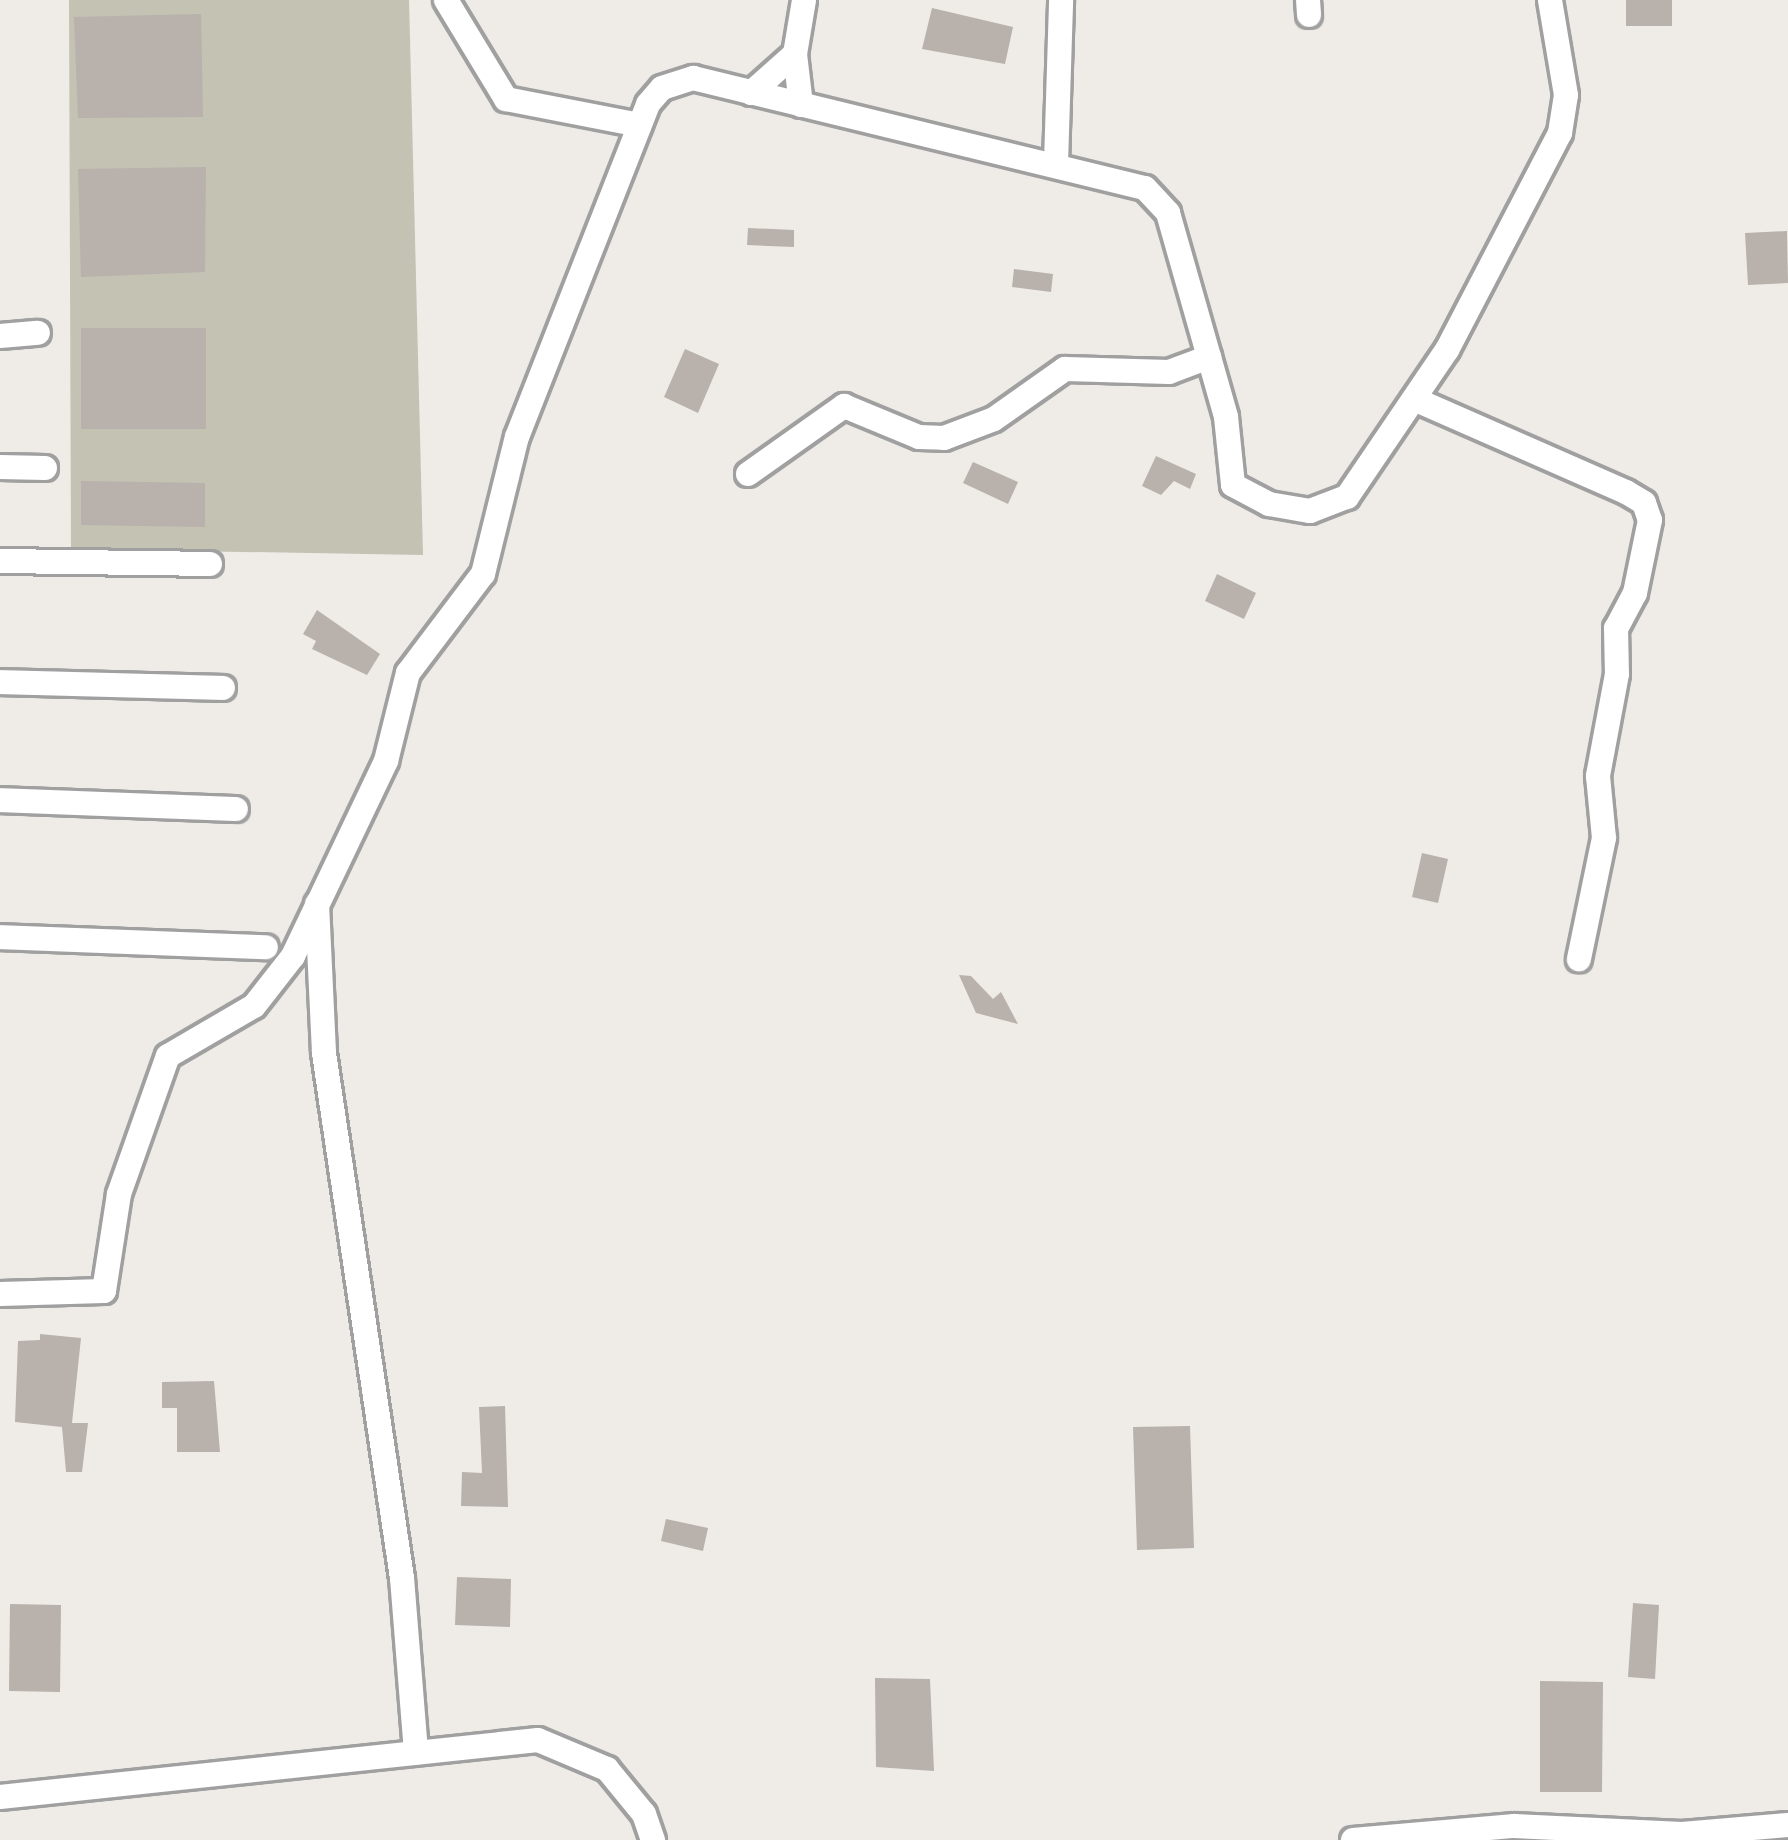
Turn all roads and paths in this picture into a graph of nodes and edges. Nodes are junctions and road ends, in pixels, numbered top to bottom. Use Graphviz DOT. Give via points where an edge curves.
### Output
graph roads {
  1 [pos="446,0"];
  2 [pos="804,0"];
  3 [pos="1061,0"];
  4 [pos="1550,0"];
  5 [pos="795,54"];
  6 [pos="751,93"];
  7 [pos="801,105"];
  8 [pos="640,125"];
  9 [pos="1055,163"];
  10 [pos="38,333"];
  11 [pos="0,336"];
  12 [pos="1209,356"];
  13 [pos="1414,399"];
  14 [pos="0,467"];
  15 [pos="45,468"];
  16 [pos="748,474"];
  17 [pos="0,561"];
  18 [pos="210,564"];
  19 [pos="0,682"];
  20 [pos="223,688"];
  21 [pos="0,800"];
  22 [pos="236,809"];
  23 [pos="316,896"];
  24 [pos="0,937"];
  25 [pos="266,947"];
  26 [pos="1579,959"];
  27 [pos="0,1294"];
  28 [pos="416,1752"];
  29 [pos="0,1797"];
  30 [pos="1788,1825"];
  31 [pos="1682,1837"];
  32 [pos="653,1840"];
  33 [pos="1353,1840"];
  1 -- 8 [label="street" via="506,99"];
  2 -- 5 [label="street"];
  3 -- 9 [label="street"];
  4 -- 13 [label="street" via="1566,94 1560,133 1471,312"];
  5 -- 6 [label="street"];
  5 -- 7 [label="street"];
  6 -- 7 [label="street"];
  6 -- 8 [label="street" via="674,78"];
  7 -- 9 [label="street"];
  8 -- 23 [label="street" via="517,437 483,574 408,674 355,836"];
  9 -- 12 [label="street" via="1160,199"];
  10 -- 11 [label="street"];
  12 -- 13 [label="street" via="1233,485 1289,509 1330,508 1347,497"];
  12 -- 16 [label="street" via="1168,372 1065,369 994,419 944,438 919,437 844,406"];
  13 -- 26 [label="street" via="1626,492 1644,503 1650,520 1635,593 1616,628 1617,674 1598,776 1605,822"];
  14 -- 15 [label="street"];
  17 -- 18 [label="street"];
  19 -- 20 [label="street"];
  21 -- 22 [label="street"];
  23 -- 27 [label="street" via="292,956 254,1006 168,1056 119,1194 104,1291"];
  23 -- 28 [label="street" via="324,1053 401,1578"];
  24 -- 25 [label="street"];
  28 -- 29 [label="street"];
  28 -- 32 [label="street" via="538,1740 575,1752 608,1768"];
  30 -- 31 [label="street"];
  31 -- 33 [label="street" via="1514,1826"];
}
